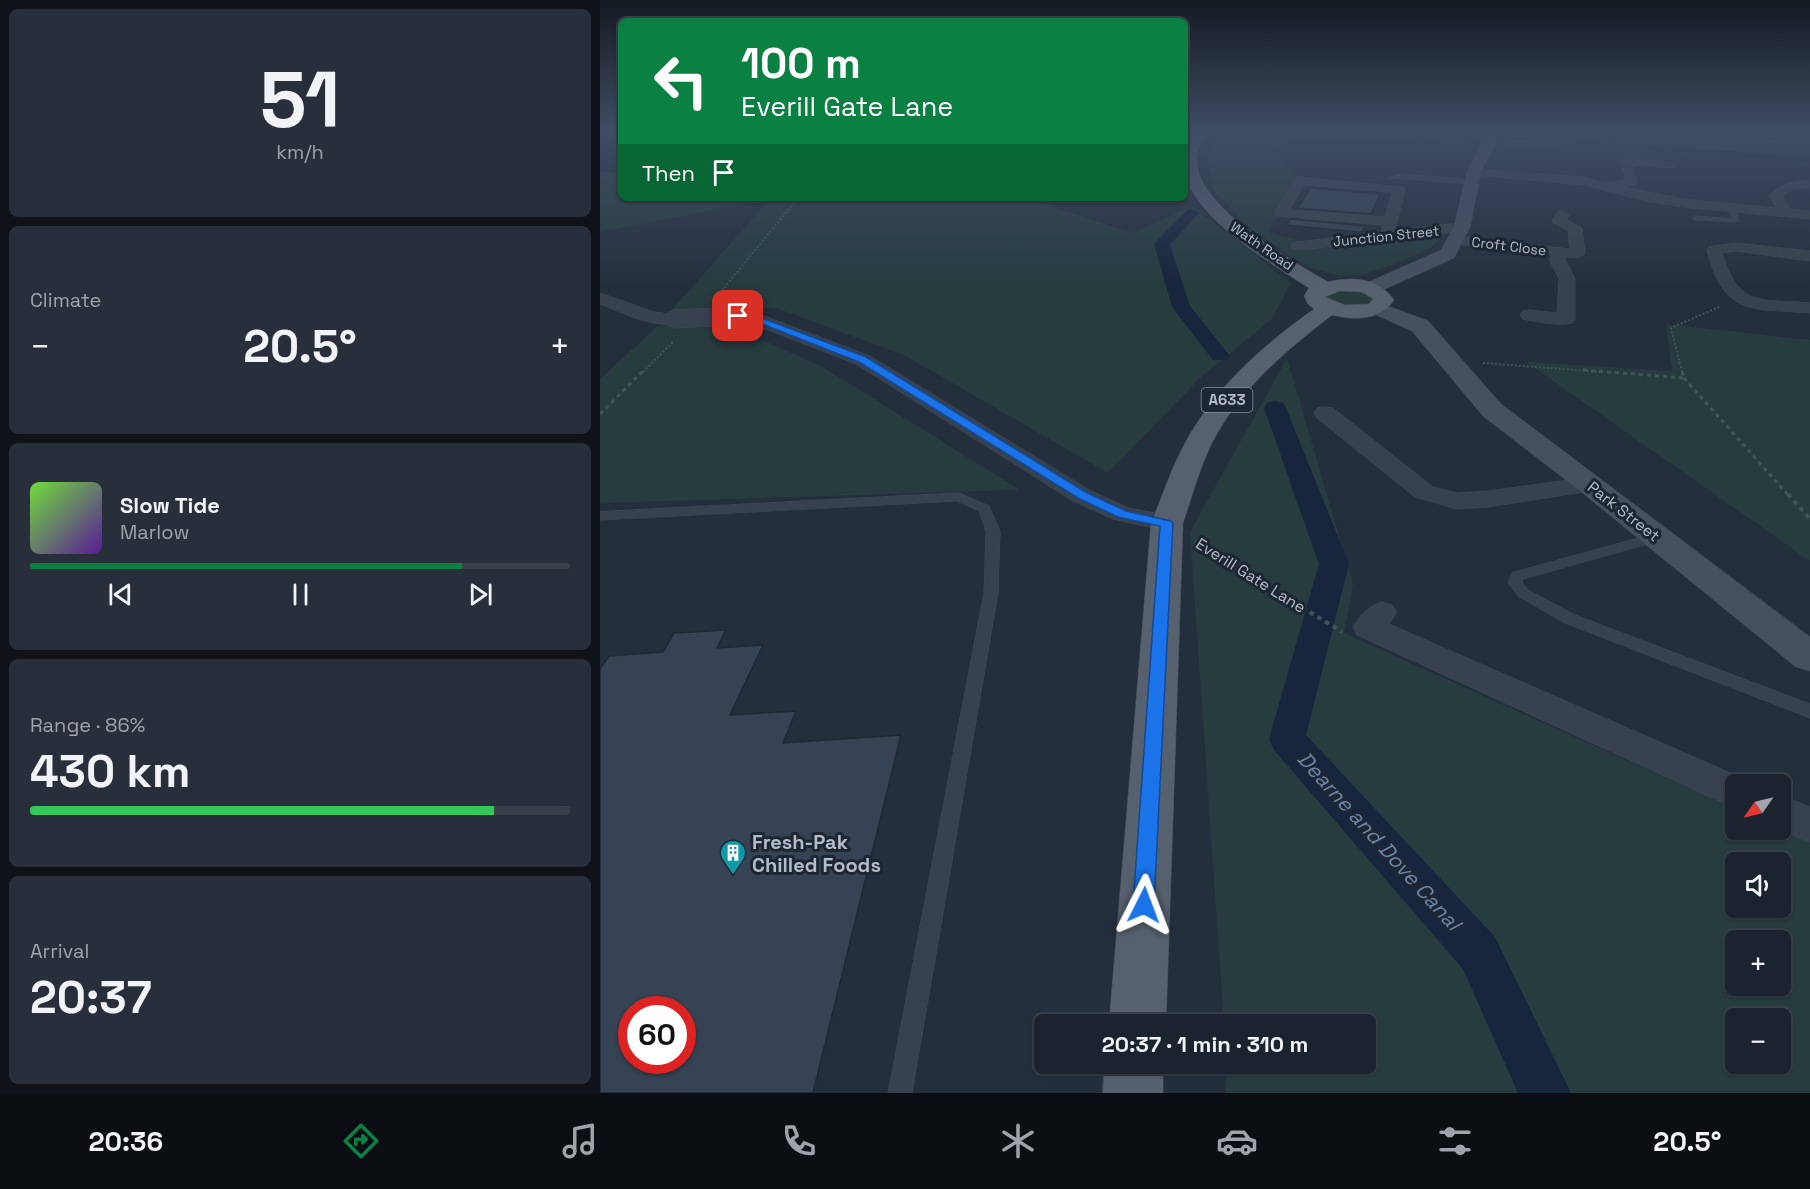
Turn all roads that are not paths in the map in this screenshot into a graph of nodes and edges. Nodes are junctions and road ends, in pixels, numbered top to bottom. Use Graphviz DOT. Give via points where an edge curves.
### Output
graph roads {
  1 [pos="1198,183"];
  2 [pos="1300,183"];
  3 [pos="1326,183"];
  4 [pos="1472,183"];
  5 [pos="1594,183"];
  6 [pos="1630,183"];
  7 [pos="1810,183"];
  8 [pos="1607,186"];
  9 [pos="1732,208"];
  10 [pos="1786,213"];
  11 [pos="1562,214"];
  12 [pos="1810,215"];
  13 [pos="1695,218"];
  14 [pos="1389,229"];
  15 [pos="1460,233"];
  16 [pos="1308,246"];
  17 [pos="1562,253"];
  18 [pos="1810,256"];
  19 [pos="600,298"];
  20 [pos="1326,298"];
  21 [pos="1373,298"];
  22 [pos="1810,308"];
  23 [pos="1529,315"];
  24 [pos="1325,413"];
  25 [pos="1590,484"];
  26 [pos="600,516"];
  27 [pos="1167,523"];
  28 [pos="1657,537"];
  29 [pos="1382,612"];
  30 [pos="1810,657"];
  31 [pos="1810,711"];
  32 [pos="1725,787"];
  33 [pos="1791,817"];
  34 [pos="1810,825"];
  35 [pos="1138,1014"];
  36 [pos="1134,1074"];
  37 [pos="900,1093"];
  38 [pos="1133,1093"];
  1 -- 20 [label="main road, Wath Road" via="1220,216"];
  2 -- 14 [label="street" via="1297,197 1282,213"];
  3 -- 14 [label="street" via="1399,190 1390,203"];
  4 -- 15 [label="main road"];
  5 -- 8 [label="street"];
  6 -- 8 [label="street"];
  7 -- 10 [label="street" via="1778,193"];
  8 -- 9 [label="street" via="1664,201"];
  9 -- 10 [label="street"];
  9 -- 13 [label="lane" via="1737,221"];
  10 -- 12 [label="street"];
  11 -- 17 [label="street" via="1559,222 1575,228 1578,254"];
  14 -- 15 [label="street, Junction Street"];
  14 -- 16 [label="street, Junction Street"];
  15 -- 17 [label="street, Croft Close"];
  15 -- 21 [label="main road" via="1448,254"];
  17 -- 23 [label="street" via="1557,259 1567,279 1566,319"];
  18 -- 22 [label="street" via="1736,247 1714,250 1733,293 1740,298"];
  19 -- 27 [label="street, bridge" via="651,317 753,318 863,360 1082,496 1122,514"];
  20 -- 21 [label="main road" via="1340,285"];
  20 -- 27 [label="main road, A633" via="1221,407 1197,447"];
  21 -- 25 [label="main road, Park Street" via="1420,326 1492,410"];
  24 -- 25 [label="street" via="1424,492 1456,501"];
  25 -- 28 [label="main road, Park Street"];
  26 -- 37 [label="lane" via="959,497 984,509 993,531 991,593"];
  27 -- 35 [label="main road, A633"];
  28 -- 30 [label="main road, Park Street"];
  28 -- 31 [label="lane" via="1517,576 1515,583 1523,593 1570,619"];
  29 -- 32 [label="street" via="1368,627"];
  33 -- 34 [label="street"];
  36 -- 38 [label="main road"];
}
